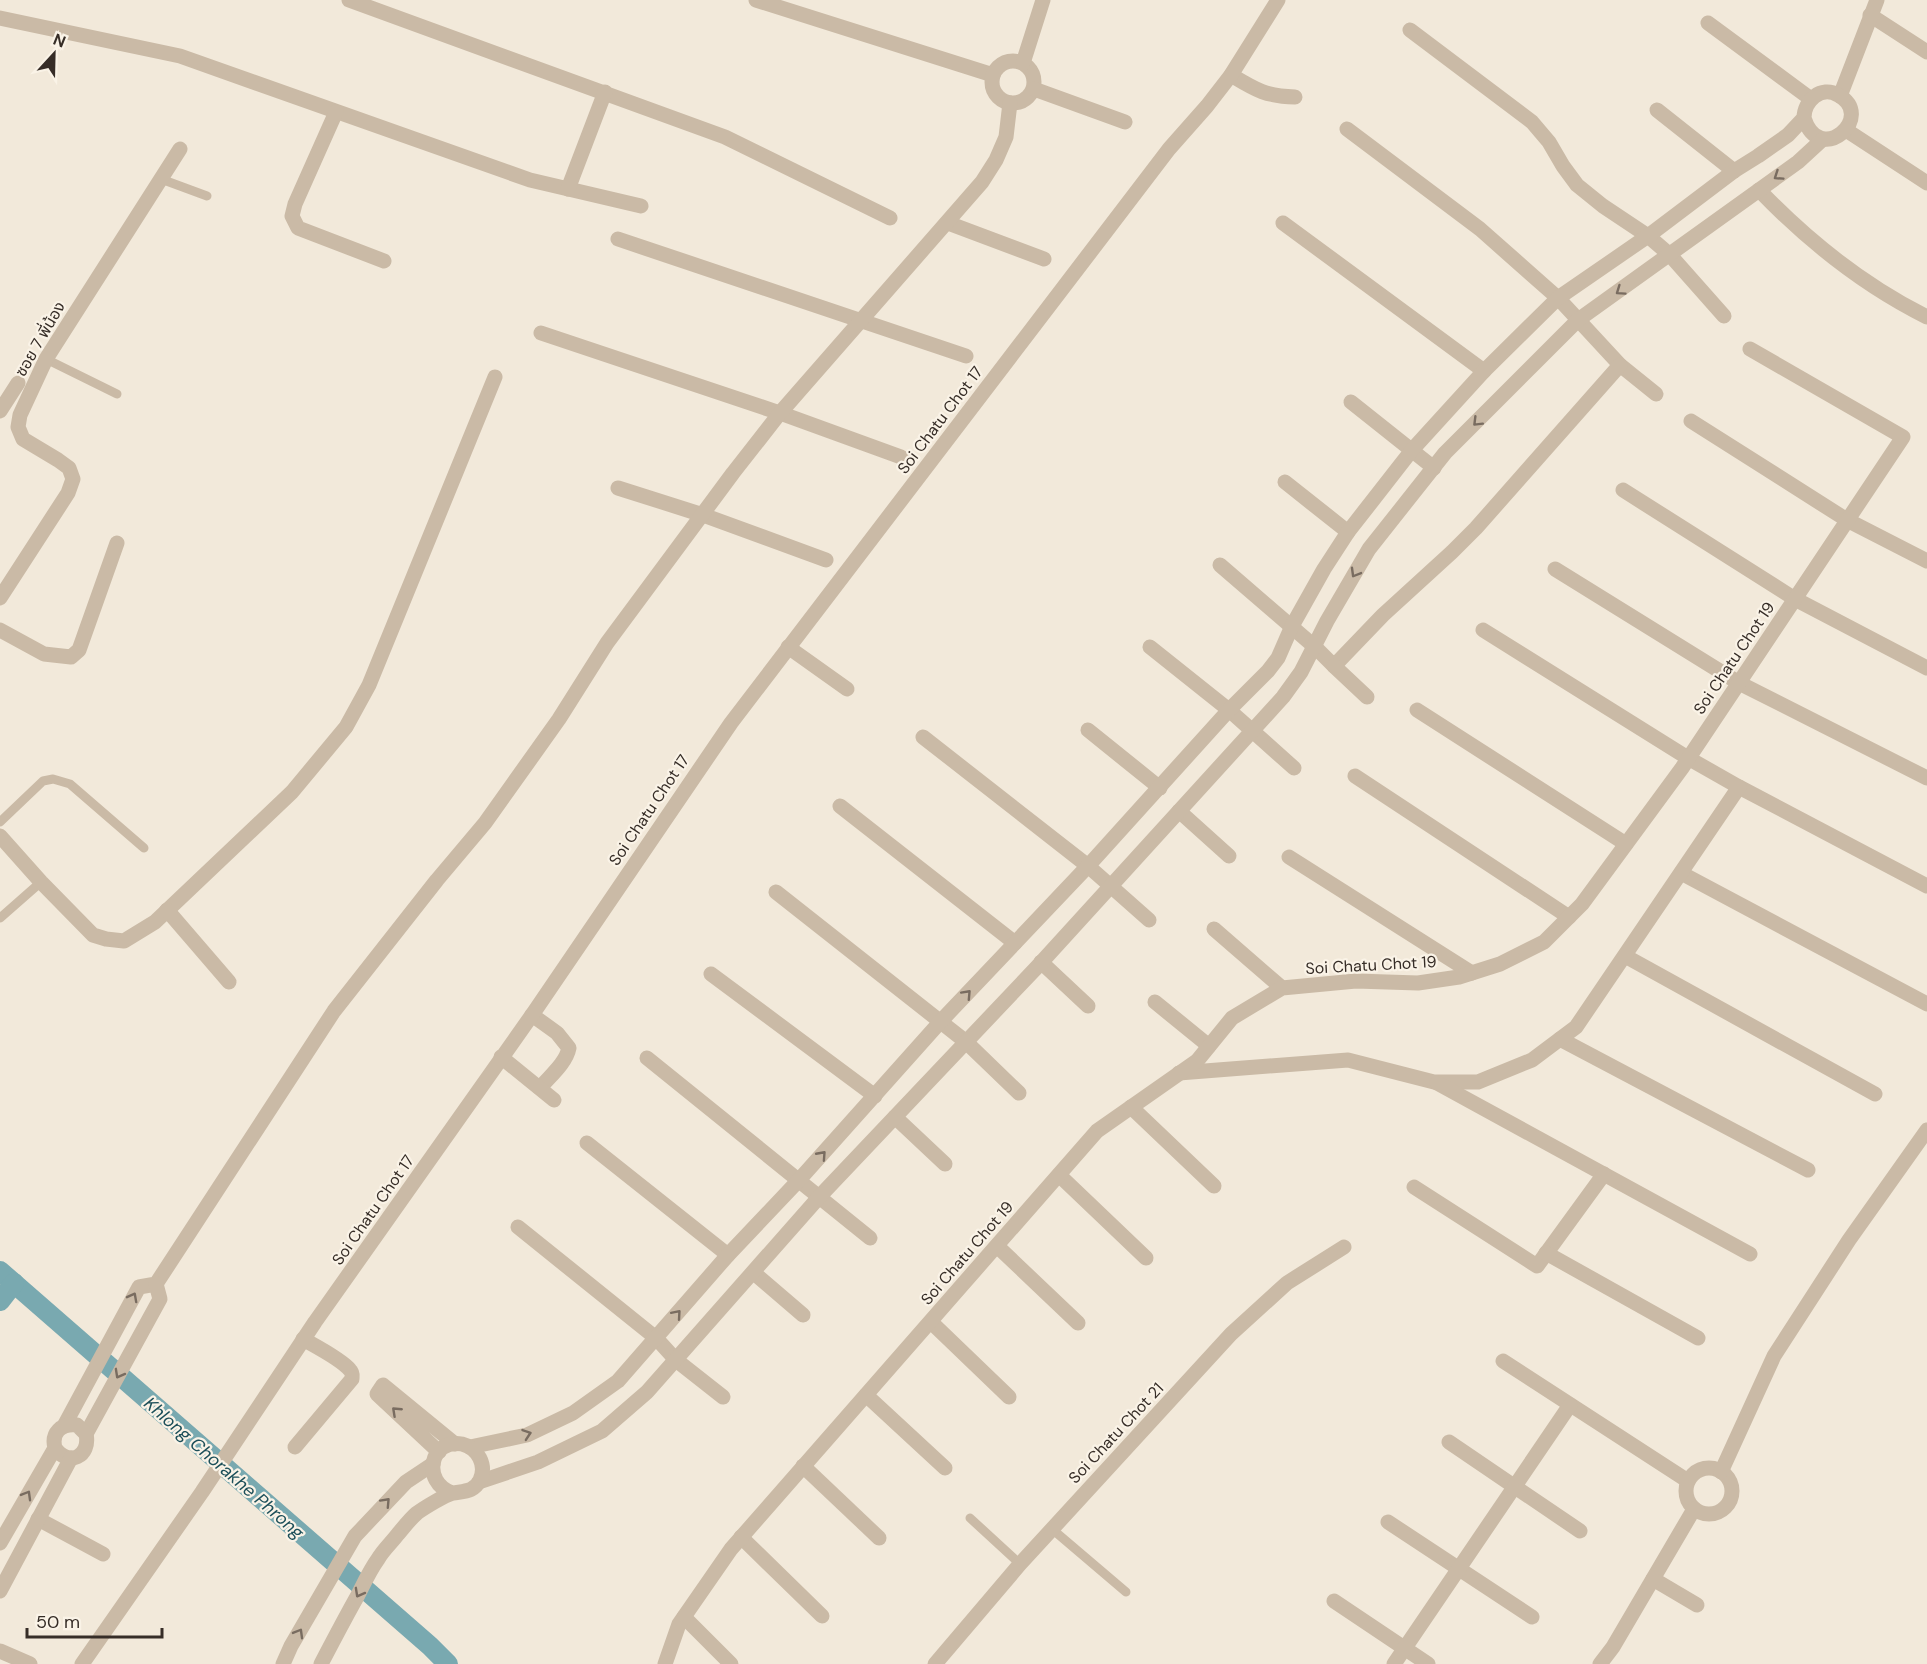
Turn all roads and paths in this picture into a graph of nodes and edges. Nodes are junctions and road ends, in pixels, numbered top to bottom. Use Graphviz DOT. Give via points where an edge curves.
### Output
graph roads {
  1 [pos="350,0"];
  2 [pos="756,0"];
  3 [pos="1042,0"];
  4 [pos="1278,0"];
  5 [pos="1877,0"];
  6 [pos="1870,15"];
  7 [pos="0,18"];
  8 [pos="1708,23"];
  9 [pos="1410,30"];
  10 [pos="1927,52"];
  11 [pos="1023,63"];
  12 [pos="993,75"];
  13 [pos="1231,75"];
  14 [pos="1034,89"];
  15 [pos="604,92"];
  16 [pos="1840,96"];
  17 [pos="1295,97"];
  18 [pos="1811,99"];
  19 [pos="1010,103"];
  20 [pos="1657,110"];
  21 [pos="336,112"];
  22 [pos="1804,118"];
  23 [pos="1125,122"];
  24 [pos="1347,129"];
  25 [pos="1846,130"];
  26 [pos="1823,139"];
  27 [pos="180,149"];
  28 [pos="1734,171"];
  29 [pos="161,179"];
  30 [pos="1927,183"];
  31 [pos="568,189"];
  32 [pos="1759,190"];
  33 [pos="207,196"];
  34 [pos="641,206"];
  35 [pos="890,218"];
  36 [pos="948,223"];
  37 [pos="1283,223"];
  38 [pos="1648,236"];
  39 [pos="618,239"];
  40 [pos="1670,255"];
  41 [pos="1044,260"];
  42 [pos="384,261"];
  43 [pos="1558,298"];
  44 [pos="1724,316"];
  45 [pos="1927,317"];
  46 [pos="860,320"];
  47 [pos="1578,320"];
  48 [pos="541,333"];
  49 [pos="1750,349"];
  50 [pos="966,356"];
  51 [pos="46,359"];
  52 [pos="1620,365"];
  53 [pos="1484,371"];
  54 [pos="495,378"];
  55 [pos="18,383"];
  56 [pos="117,394"];
  57 [pos="1656,394"];
  58 [pos="1351,402"];
  59 [pos="0,411"];
  60 [pos="780,413"];
  61 [pos="1691,420"];
  62 [pos="1412,450"];
  63 [pos="901,457"];
  64 [pos="1434,468"];
  65 [pos="1285,482"];
  66 [pos="618,488"];
  67 [pos="1623,490"];
  68 [pos="703,515"];
  69 [pos="1847,520"];
  70 [pos="1348,532"];
  71 [pos="117,543"];
  72 [pos="826,560"];
  73 [pos="1927,561"];
  74 [pos="1220,565"];
  75 [pos="1555,569"];
  76 [pos="0,598"];
  77 [pos="1795,599"];
  78 [pos="1292,626"];
  79 [pos="0,630"];
  80 [pos="1483,630"];
  81 [pos="1315,646"];
  82 [pos="788,647"];
  83 [pos="1150,647"];
  84 [pos="1334,666"];
  85 [pos="1927,668"];
  86 [pos="1739,683"];
  87 [pos="847,689"];
  88 [pos="1367,697"];
  89 [pos="1229,710"];
  90 [pos="1417,710"];
  91 [pos="1088,730"];
  92 [pos="1251,730"];
  93 [pos="923,737"];
  94 [pos="1688,758"];
  95 [pos="1294,768"];
  96 [pos="1355,776"];
  97 [pos="1927,778"];
  98 [pos="1739,787"];
  99 [pos="1160,788"];
  100 [pos="840,806"];
  101 [pos="1179,811"];
  102 [pos="0,822"];
  103 [pos="0,836"];
  104 [pos="1626,844"];
  105 [pos="144,848"];
  106 [pos="1229,856"];
  107 [pos="1289,856"];
  108 [pos="1088,866"];
  109 [pos="1681,873"];
  110 [pos="41,882"];
  111 [pos="1111,886"];
  112 [pos="1927,886"];
  113 [pos="776,892"];
  114 [pos="167,910"];
  115 [pos="1569,917"];
  116 [pos="0,918"];
  117 [pos="1149,920"];
  118 [pos="1214,929"];
  119 [pos="1015,943"];
  120 [pos="1625,956"];
  121 [pos="1041,962"];
  122 [pos="1472,973"];
  123 [pos="711,974"];
  124 [pos="229,982"];
  125 [pos="1282,988"];
  126 [pos="1155,1002"];
  127 [pos="1927,1004"];
  128 [pos="1088,1006"];
  129 [pos="532,1015"];
  130 [pos="941,1021"];
  131 [pos="1560,1039"];
  132 [pos="965,1041"];
  133 [pos="1209,1046"];
  134 [pos="501,1057"];
  135 [pos="647,1058"];
  136 [pos="1179,1073"];
  137 [pos="1434,1082"];
  138 [pos="540,1088"];
  139 [pos="1019,1093"];
  140 [pos="1875,1094"];
  141 [pos="875,1096"];
  142 [pos="554,1100"];
  143 [pos="1131,1107"];
  144 [pos="895,1117"];
  145 [pos="1927,1130"];
  146 [pos="586,1143"];
  147 [pos="945,1164"];
  148 [pos="1808,1170"];
  149 [pos="1604,1174"];
  150 [pos="1059,1175"];
  151 [pos="800,1180"];
  152 [pos="1214,1186"];
  153 [pos="1414,1187"];
  154 [pos="820,1196"];
  155 [pos="518,1227"];
  156 [pos="870,1238"];
  157 [pos="998,1246"];
  158 [pos="1344,1247"];
  159 [pos="1546,1253"];
  160 [pos="1750,1254"];
  161 [pos="728,1255"];
  162 [pos="1146,1258"];
  163 [pos="754,1273"];
  164 [pos="156,1284"];
  165 [pos="803,1315"];
  166 [pos="931,1322"];
  167 [pos="1078,1323"];
  168 [pos="656,1338"];
  169 [pos="1698,1338"];
  170 [pos="303,1339"];
  171 [pos="676,1360"];
  172 [pos="1503,1361"];
  173 [pos="866,1395"];
  174 [pos="723,1397"];
  175 [pos="1010,1397"];
  176 [pos="1570,1405"];
  177 [pos="63,1426"];
  178 [pos="86,1434"];
  179 [pos="1449,1442"];
  180 [pos="454,1444"];
  181 [pos="295,1447"];
  182 [pos="470,1447"];
  183 [pos="55,1448"];
  184 [pos="71,1458"];
  185 [pos="436,1458"];
  186 [pos="803,1466"];
  187 [pos="945,1468"];
  188 [pos="1721,1472"];
  189 [pos="1688,1481"];
  190 [pos="479,1482"];
  191 [pos="1515,1486"];
  192 [pos="452,1493"];
  193 [pos="1694,1509"];
  194 [pos="970,1518"];
  195 [pos="38,1519"];
  196 [pos="1388,1521"];
  197 [pos="1052,1530"];
  198 [pos="1580,1531"];
  199 [pos="2,1534"];
  200 [pos="741,1537"];
  201 [pos="879,1538"];
  202 [pos="26,1542"];
  203 [pos="103,1554"];
  204 [pos="1020,1564"];
  205 [pos="1458,1569"];
  206 [pos="1653,1579"];
  207 [pos="0,1591"];
  208 [pos="1126,1592"];
  209 [pos="1334,1601"];
  210 [pos="1697,1605"];
  211 [pos="822,1616"];
  212 [pos="684,1617"];
  213 [pos="1532,1617"];
  214 [pos="1404,1648"];
  215 [pos="0,1651"];
  216 [pos="30,1664"];
  217 [pos="82,1664"];
  218 [pos="283,1664"];
  219 [pos="321,1664"];
  220 [pos="665,1664"];
  221 [pos="731,1664"];
  222 [pos="935,1664"];
  223 [pos="1394,1664"];
  224 [pos="1428,1664"];
  225 [pos="1602,1664"];
  1 -- 15 [label="street"];
  2 -- 12 [label="street"];
  3 -- 11 [label="street"];
  4 -- 13 [label="street, Soi Chatu Chot 17"];
  5 -- 6 [label="street"];
  6 -- 10 [label="street"];
  6 -- 16 [label="street"];
  7 -- 21 [label="street" via="180,56"];
  8 -- 18 [label="street"];
  9 -- 38 [label="street" via="1532,122 1577,185"];
  11 -- 12 [label="street" via="1002,63"];
  11 -- 14 [label="street" via="1033,74"];
  12 -- 19 [label="street" via="993,90"];
  13 -- 17 [label="street" via="1258,91"];
  13 -- 82 [label="street, Soi Chatu Chot 17" via="1169,149"];
  14 -- 19 [label="street" via="1024,100"];
  14 -- 23 [label="street"];
  15 -- 31 [label="street"];
  15 -- 35 [label="street" via="725,137"];
  16 -- 18 [label="street" via="1825,92"];
  16 -- 25 [label="street" via="1850,108"];
  18 -- 22 [label="street"];
  19 -- 36 [label="street" via="1006,137 996,160"];
  20 -- 28 [label="street"];
  21 -- 31 [label="street" via="530,180"];
  21 -- 42 [label="street" via="292,216 298,228"];
  22 -- 26 [label="street" via="1807,128"];
  22 -- 28 [label="street" via="1788,135"];
  24 -- 43 [label="street" via="1480,229"];
  25 -- 26 [label="street" via="1840,136"];
  25 -- 30 [label="street"];
  26 -- 32 [label="street, one-way"];
  27 -- 29 [label="street, ซอย 7 พี่น้อง"];
  28 -- 38 [label="street"];
  29 -- 33 [label="lane"];
  29 -- 51 [label="street, ซอย 7 พี่น้อง"];
  31 -- 34 [label="street"];
  32 -- 40 [label="street"];
  32 -- 45 [label="street" via="1807,237 1852,272"];
  36 -- 41 [label="street"];
  36 -- 46 [label="street"];
  37 -- 53 [label="street"];
  38 -- 40 [label="street"];
  38 -- 43 [label="street"];
  39 -- 46 [label="street"];
  40 -- 44 [label="street"];
  40 -- 47 [label="street, one-way"];
  43 -- 47 [label="street"];
  43 -- 53 [label="street"];
  46 -- 50 [label="street"];
  46 -- 60 [label="street"];
  47 -- 52 [label="street"];
  47 -- 64 [label="street, one-way"];
  48 -- 60 [label="street"];
  49 -- 69 [label="street, Soi Chatu Chot 19" via="1903,437"];
  51 -- 56 [label="lane"];
  51 -- 76 [label="street, ซอย 7 พี่น้อง" via="18,427 23,439 69,468 73,479 68,493"];
  52 -- 57 [label="street"];
  52 -- 84 [label="street" via="1476,528"];
  53 -- 62 [label="street"];
  54 -- 114 [label="street" via="369,685 346,727 292,792"];
  55 -- 59 [label="street"];
  58 -- 62 [label="street"];
  60 -- 63 [label="street"];
  60 -- 68 [label="street"];
  61 -- 69 [label="street"];
  62 -- 64 [label="street"];
  62 -- 70 [label="street"];
  64 -- 81 [label="street, one-way" via="1369,549"];
  65 -- 70 [label="street"];
  66 -- 68 [label="street"];
  67 -- 77 [label="street"];
  68 -- 72 [label="street"];
  68 -- 164 [label="street" via="607,643 492,813 334,1011"];
  69 -- 73 [label="street"];
  69 -- 77 [label="street, Soi Chatu Chot 19"];
  70 -- 78 [label="street"];
  71 -- 79 [label="street" via="79,650 71,657 44,654"];
  74 -- 78 [label="street"];
  75 -- 86 [label="street"];
  77 -- 85 [label="street"];
  77 -- 86 [label="street, Soi Chatu Chot 19"];
  78 -- 81 [label="street"];
  78 -- 89 [label="street" via="1278,658"];
  80 -- 94 [label="street"];
  81 -- 84 [label="street"];
  81 -- 92 [label="street" via="1283,697"];
  82 -- 87 [label="street"];
  82 -- 129 [label="street, Soi Chatu Chot 17" via="731,723"];
  83 -- 89 [label="street"];
  84 -- 88 [label="street"];
  86 -- 94 [label="street, Soi Chatu Chot 19"];
  86 -- 97 [label="street"];
  89 -- 92 [label="street"];
  89 -- 99 [label="street"];
  90 -- 104 [label="street"];
  91 -- 99 [label="street"];
  92 -- 95 [label="street"];
  92 -- 101 [label="street"];
  93 -- 108 [label="street"];
  94 -- 98 [label="street"];
  94 -- 104 [label="street, Soi Chatu Chot 19"];
  96 -- 115 [label="street"];
  98 -- 109 [label="street"];
  98 -- 112 [label="street"];
  99 -- 108 [label="street"];
  100 -- 119 [label="street"];
  101 -- 106 [label="street"];
  101 -- 111 [label="street"];
  102 -- 105 [label="lane" via="42,781 53,779 70,784"];
  103 -- 110 [label="street"];
  104 -- 115 [label="street, Soi Chatu Chot 19"];
  107 -- 122 [label="street"];
  108 -- 111 [label="street"];
  108 -- 119 [label="street"];
  109 -- 120 [label="street"];
  109 -- 127 [label="street"];
  110 -- 114 [label="street" via="93,935 106,939 124,941"];
  110 -- 116 [label="lane"];
  111 -- 117 [label="street"];
  111 -- 121 [label="street"];
  113 -- 130 [label="street"];
  114 -- 124 [label="street"];
  115 -- 122 [label="street, Soi Chatu Chot 19" via="1544,942"];
  118 -- 125 [label="street"];
  130 -- 119 [label="street, one-way"];
  120 -- 131 [label="street" via="1576,1027"];
  120 -- 140 [label="street"];
  121 -- 128 [label="street"];
  121 -- 132 [label="street"];
  122 -- 125 [label="street, Soi Chatu Chot 19" via="1418,983 1356,981"];
  123 -- 141 [label="street"];
  125 -- 133 [label="street, Soi Chatu Chot 19" via="1232,1018"];
  126 -- 133 [label="street"];
  129 -- 134 [label="street, Soi Chatu Chot 17"];
  129 -- 138 [label="street" via="557,1033 569,1048"];
  130 -- 132 [label="street"];
  130 -- 141 [label="street"];
  131 -- 137 [label="street" via="1532,1060 1478,1082"];
  131 -- 148 [label="street"];
  132 -- 139 [label="street"];
  132 -- 144 [label="street"];
  133 -- 136 [label="street, Soi Chatu Chot 19" via="1197,1061"];
  134 -- 138 [label="street"];
  134 -- 170 [label="street, Soi Chatu Chot 17"];
  135 -- 151 [label="street"];
  136 -- 137 [label="street" via="1348,1060"];
  136 -- 143 [label="street, Soi Chatu Chot 19"];
  137 -- 149 [label="street"];
  138 -- 142 [label="street"];
  151 -- 141 [label="street, one-way"];
  143 -- 150 [label="street, Soi Chatu Chot 19" via="1097,1131"];
  143 -- 152 [label="street"];
  144 -- 147 [label="street"];
  144 -- 154 [label="street"];
  145 -- 188 [label="street" via="1774,1356"];
  146 -- 161 [label="street"];
  149 -- 159 [label="street"];
  149 -- 160 [label="street"];
  150 -- 157 [label="street, Soi Chatu Chot 19"];
  150 -- 162 [label="street"];
  151 -- 154 [label="street"];
  151 -- 161 [label="street"];
  153 -- 159 [label="street" via="1537,1266"];
  154 -- 156 [label="street"];
  154 -- 163 [label="street"];
  155 -- 168 [label="street"];
  157 -- 166 [label="street, Soi Chatu Chot 19"];
  157 -- 167 [label="street"];
  158 -- 197 [label="street, Soi Chatu Chot 21" via="1287,1283 1231,1334"];
  159 -- 169 [label="street"];
  168 -- 161 [label="street, one-way"];
  163 -- 165 [label="street"];
  163 -- 171 [label="street"];
  177 -- 164 [label="street, one-way" via="139,1287"];
  164 -- 178 [label="street, one-way" via="160,1299"];
  166 -- 173 [label="street, Soi Chatu Chot 19"];
  166 -- 175 [label="street"];
  168 -- 171 [label="street"];
  182 -- 168 [label="street, one-way" via="527,1435 573,1413 618,1381"];
  170 -- 181 [label="street" via="350,1369 352,1379"];
  170 -- 217 [label="street, Soi Chatu Chot 17"];
  171 -- 174 [label="street"];
  171 -- 190 [label="street" via="648,1392 602,1431 538,1462"];
  172 -- 176 [label="street"];
  173 -- 186 [label="street, Soi Chatu Chot 19"];
  173 -- 187 [label="street"];
  176 -- 189 [label="street"];
  176 -- 191 [label="street"];
  177 -- 178 [label="street" via="76,1425"];
  177 -- 183 [label="street" via="54,1435"];
  178 -- 184 [label="street" via="83,1453"];
  179 -- 191 [label="street"];
  180 -- 182 [label="street"];
  180 -- 185 [label="street"];
  185 -- 180 [label="street, one-way" via="377,1394 383,1385"];
  182 -- 190 [label="street" via="480,1459"];
  183 -- 184 [label="street" via="58,1454"];
  199 -- 183 [label="street, one-way"];
  184 -- 195 [label="street"];
  185 -- 192 [label="street" via="434,1479"];
  218 -- 185 [label="street, one-way" via="355,1536 406,1482"];
  186 -- 200 [label="street, Soi Chatu Chot 19"];
  186 -- 201 [label="street"];
  188 -- 189 [label="street" via="1706,1469"];
  188 -- 193 [label="street" via="1730,1483 1728,1504 1723,1510 1708,1514"];
  189 -- 193 [label="street" via="1687,1496"];
  190 -- 192 [label="street" via="468,1492"];
  191 -- 198 [label="street"];
  191 -- 205 [label="street"];
  192 -- 219 [label="street, one-way" via="415,1514 378,1558"];
  193 -- 206 [label="street"];
  194 -- 204 [label="lane"];
  195 -- 202 [label="street"];
  195 -- 203 [label="street"];
  196 -- 205 [label="street"];
  197 -- 204 [label="street, Soi Chatu Chot 21"];
  197 -- 208 [label="lane"];
  199 -- 202 [label="street"];
  200 -- 211 [label="street"];
  200 -- 212 [label="street, Soi Chatu Chot 19"];
  202 -- 207 [label="street"];
  204 -- 222 [label="street, Soi Chatu Chot 21"];
  205 -- 213 [label="street"];
  205 -- 214 [label="street"];
  206 -- 210 [label="street"];
  206 -- 225 [label="street"];
  209 -- 214 [label="street"];
  212 -- 220 [label="street, Soi Chatu Chot 19"];
  212 -- 221 [label="street"];
  214 -- 223 [label="street"];
  214 -- 224 [label="street"];
  215 -- 216 [label="street"];
}
